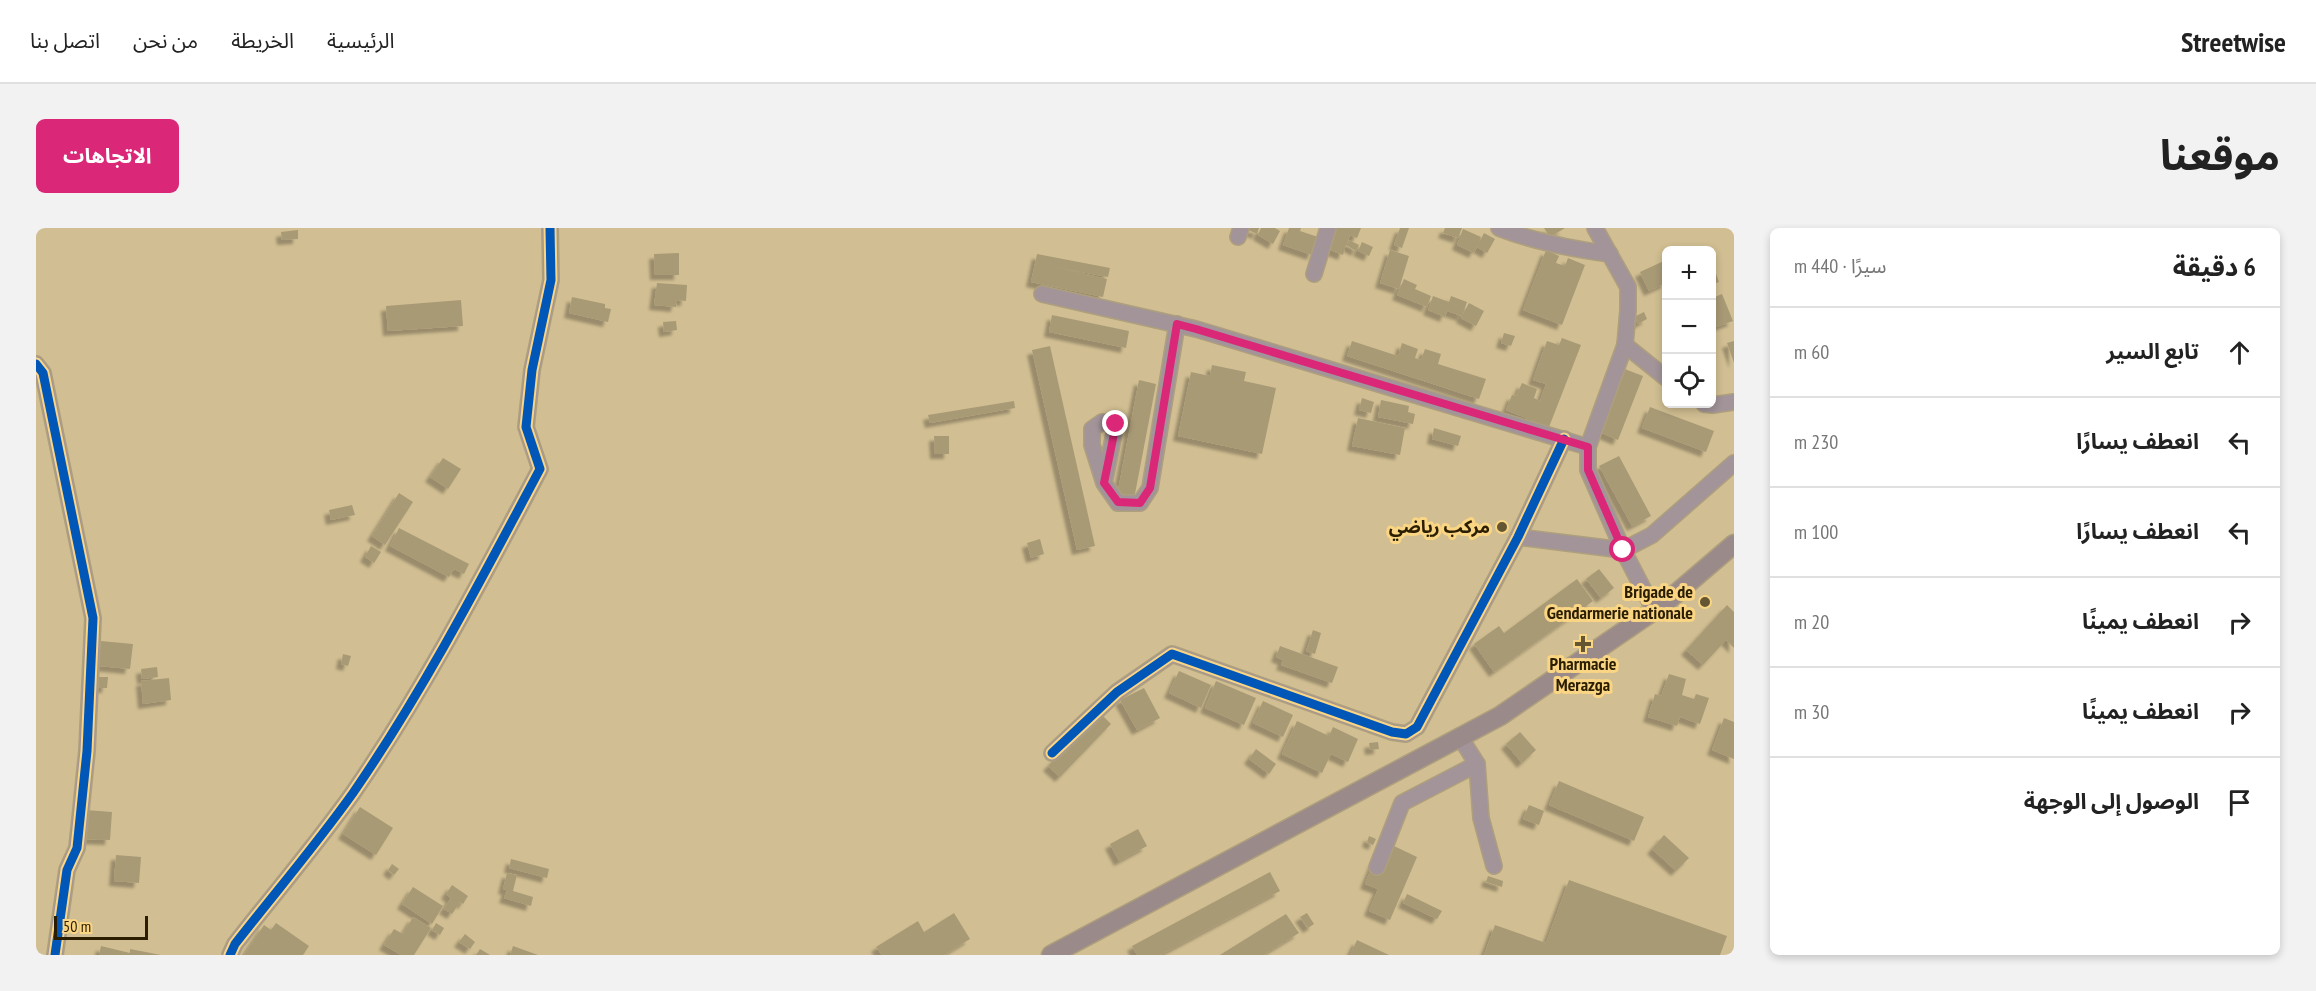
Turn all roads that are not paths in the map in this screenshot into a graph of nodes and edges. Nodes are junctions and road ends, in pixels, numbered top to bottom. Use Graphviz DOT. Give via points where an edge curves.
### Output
graph roads {
  1 [pos="550,228"];
  2 [pos="1328,228"];
  3 [pos="1499,228"];
  4 [pos="1595,228"];
  5 [pos="1610,254"];
  6 [pos="1314,274"];
  7 [pos="1042,294"];
  8 [pos="1177,324"];
  9 [pos="1625,345"];
  10 [pos="36,364"];
  11 [pos="1662,375"];
  12 [pos="1734,402"];
  13 [pos="1716,405"];
  14 [pos="1564,440"];
  15 [pos="1588,447"];
  16 [pos="1734,463"];
  17 [pos="1104,483"];
  18 [pos="1518,537"];
  19 [pos="1734,544"];
  20 [pos="1623,550"];
  21 [pos="1654,610"];
  22 [pos="1460,738"];
  23 [pos="1052,753"];
  24 [pos="1478,764"];
  25 [pos="1494,866"];
  26 [pos="1377,867"];
  27 [pos="55,955"];
  28 [pos="230,955"];
  29 [pos="1051,955"];
  1 -- 28 [label="street" via="551,280 532,370 526,427 540,468 399,722 352,794"];
  2 -- 6 [label="street"];
  3 -- 5 [label="street" via="1571,249"];
  4 -- 5 [label="street"];
  5 -- 9 [label="street" via="1628,287"];
  7 -- 8 [label="street"];
  8 -- 14 [label="street"];
  8 -- 17 [label="street" via="1150,488 1140,503 1118,502"];
  9 -- 11 [label="street"];
  9 -- 15 [label="street"];
  10 -- 27 [label="street" via="42,373 93,618 87,751 77,848 67,870"];
  12 -- 13 [label="street"];
  14 -- 15 [label="street"];
  14 -- 18 [label="street"];
  15 -- 20 [label="street" via="1588,470"];
  16 -- 20 [label="street" via="1652,535"];
  18 -- 20 [label="street"];
  18 -- 23 [label="street" via="1417,727 1406,735 1172,654 1117,692"];
  19 -- 21 [label="main road"];
  20 -- 21 [label="street"];
  21 -- 22 [label="main road" via="1500,716"];
  22 -- 24 [label="street"];
  22 -- 29 [label="main road"];
  24 -- 25 [label="street" via="1481,818"];
  24 -- 26 [label="street" via="1402,803"];
}
